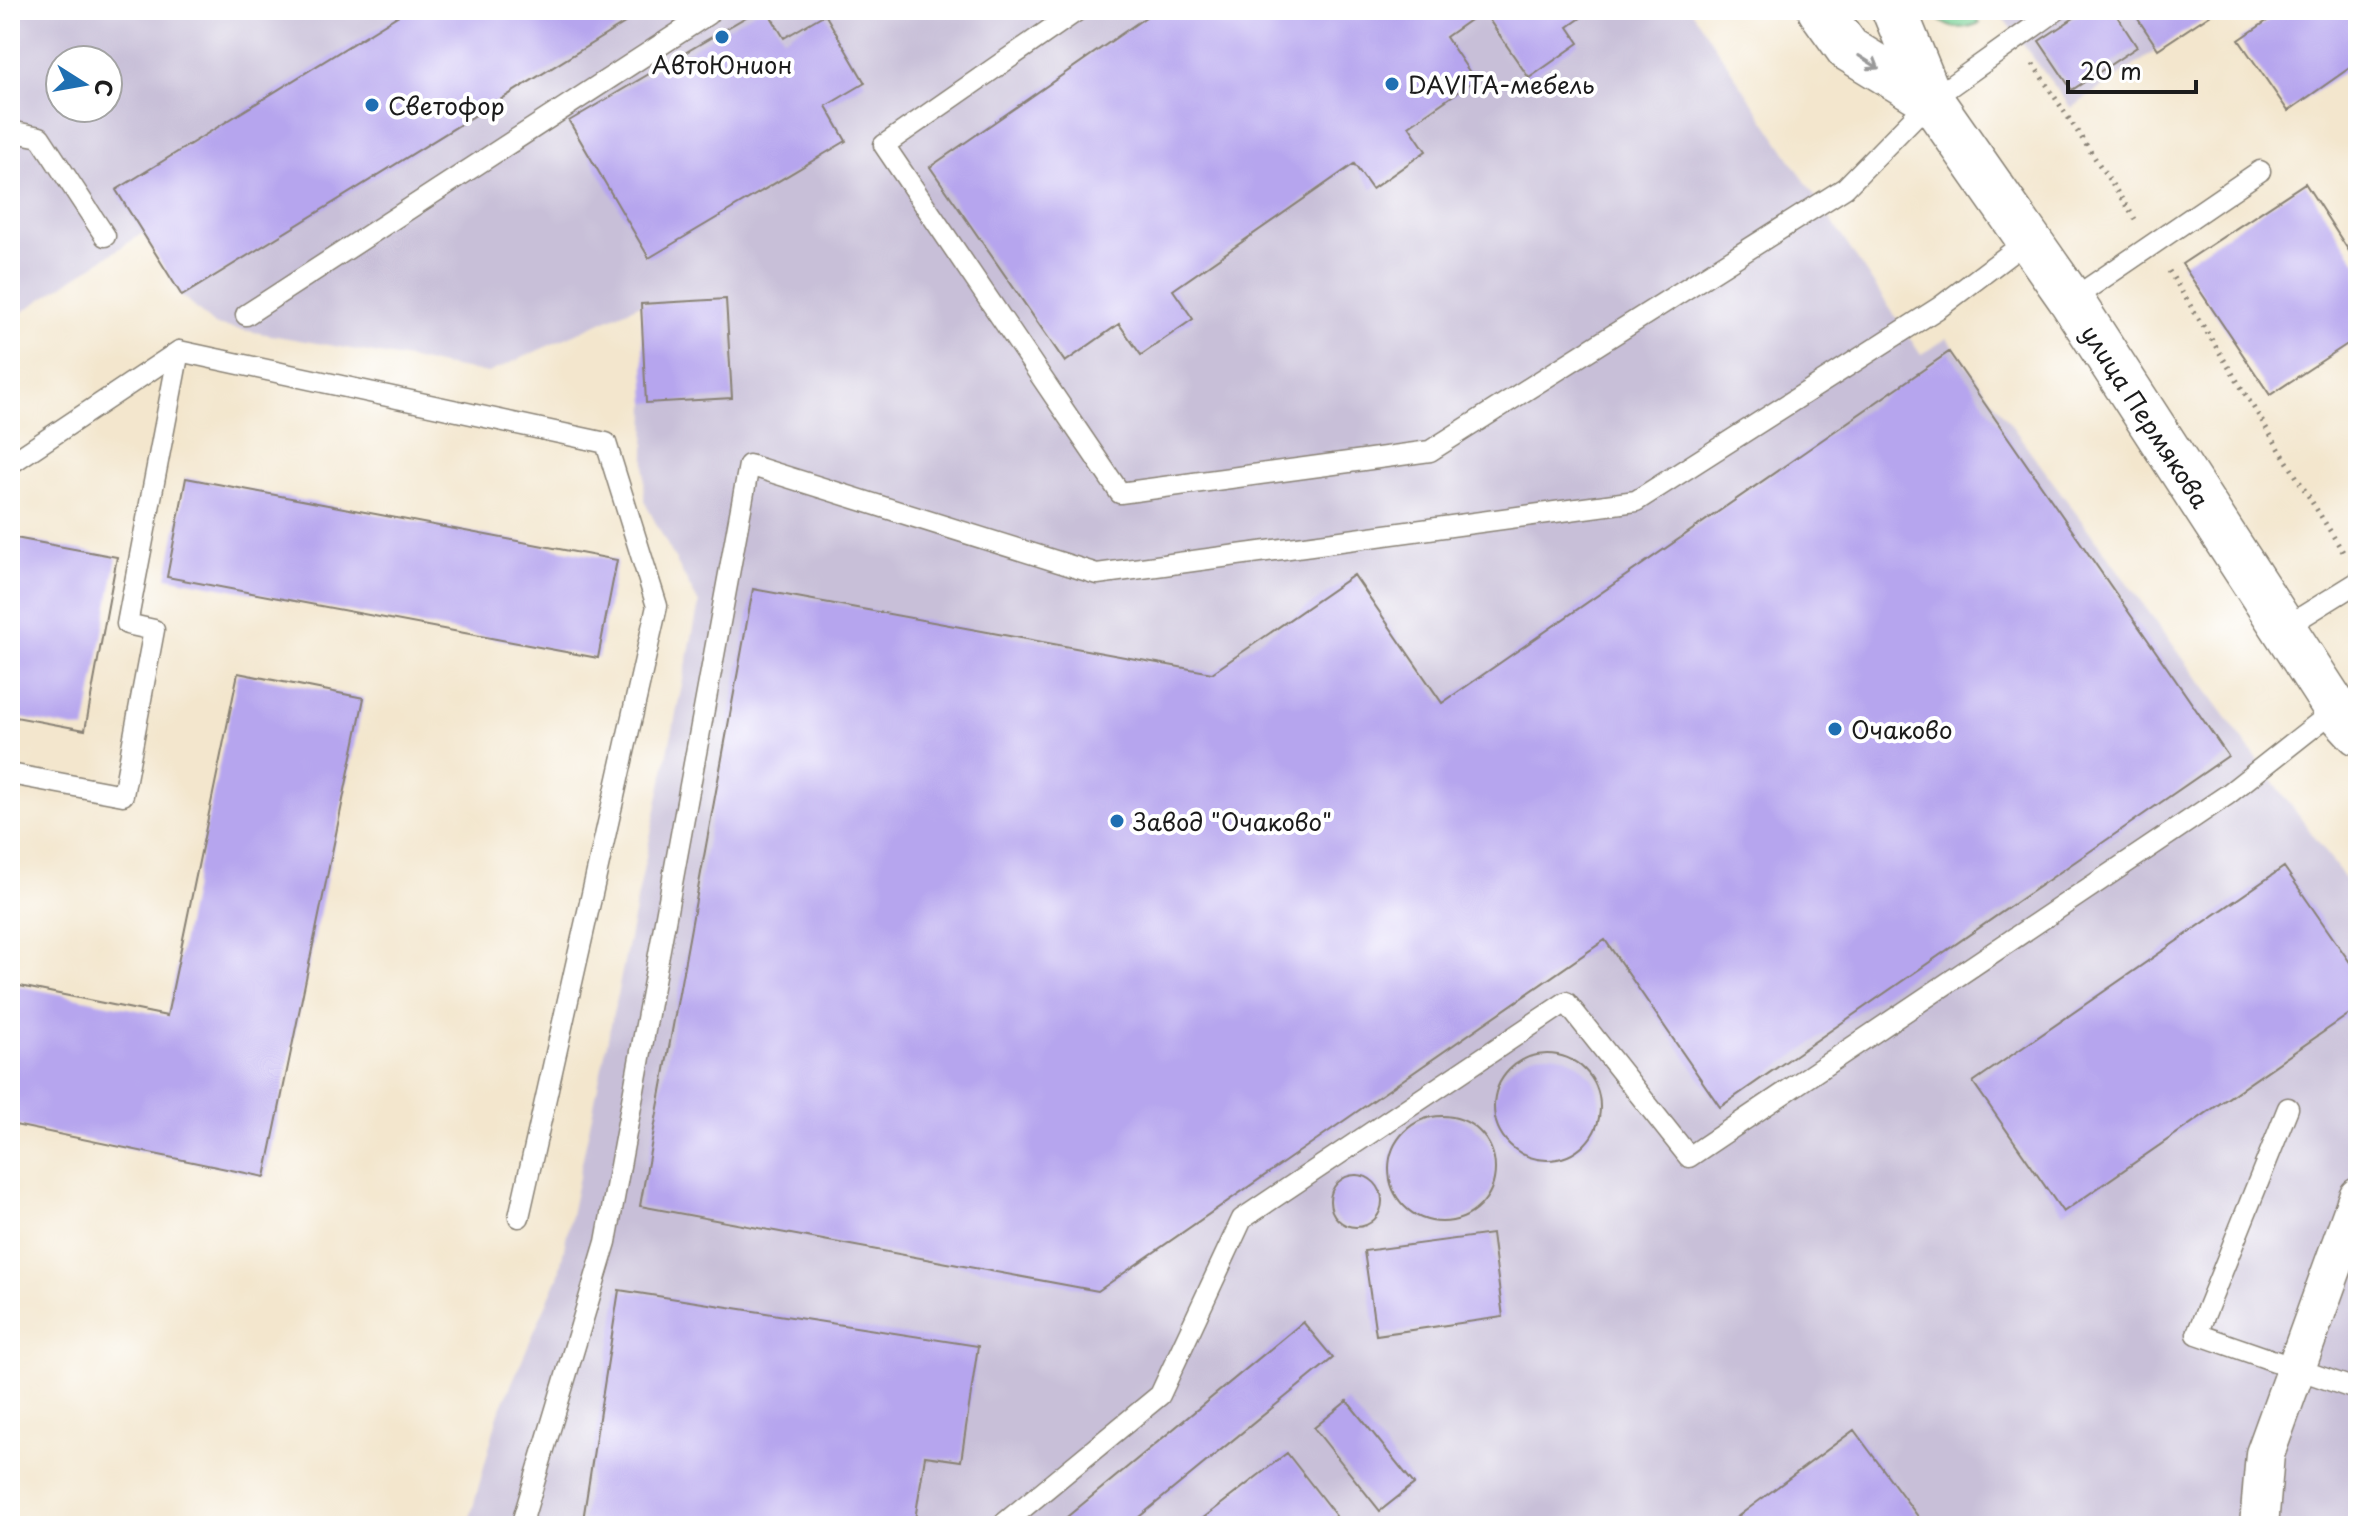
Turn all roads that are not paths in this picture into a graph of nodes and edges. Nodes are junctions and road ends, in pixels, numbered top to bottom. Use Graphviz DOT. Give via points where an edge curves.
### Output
graph roads {
  1 [pos="705,10"];
  2 [pos="1078,10"];
  3 [pos="1820,10"];
  4 [pos="1894,10"];
  5 [pos="2057,10"];
  6 [pos="1931,100"];
  7 [pos="10,131"];
  8 [pos="2260,171"];
  9 [pos="105,236"];
  10 [pos="2028,240"];
  11 [pos="2071,300"];
  12 [pos="246,315"];
  13 [pos="179,351"];
  14 [pos="10,464"];
  15 [pos="2354,572"];
  16 [pos="2284,628"];
  17 [pos="2347,721"];
  18 [pos="10,774"];
  19 [pos="2288,1108"];
  20 [pos="2358,1197"];
  21 [pos="519,1217"];
  22 [pos="2296,1368"];
  23 [pos="2358,1390"];
  24 [pos="521,1526"];
  25 [pos="1001,1526"];
  26 [pos="2259,1526"];
  1 -- 12 [label="lane" via="708,14"];
  2 -- 6 [label="lane" via="884,145 1120,493 1430,451 1818,207 1845,188"];
  3 -- 6 [label="street, улица Пермякова, one-way" via="1848,49"];
  4 -- 6 [label="street, улица Пермякова"];
  5 -- 6 [label="lane"];
  6 -- 10 [label="street, улица Пермякова"];
  7 -- 9 [label="lane" via="40,137"];
  8 -- 11 [label="lane"];
  10 -- 11 [label="street, улица Пермякова"];
  10 -- 24 [label="lane" via="1940,307 1636,501 1097,574 749,465 606,1242"];
  11 -- 16 [label="street, улица Пермякова"];
  13 -- 14 [label="lane"];
  13 -- 18 [label="lane" via="127,624 154,630 123,795"];
  13 -- 21 [label="lane" via="606,443 657,606"];
  15 -- 16 [label="lane"];
  16 -- 17 [label="street, улица Пермякова"];
  17 -- 25 [label="lane" via="2227,795 1689,1157 1566,1002 1242,1219 1160,1395"];
  19 -- 22 [label="lane" via="2197,1334"];
  20 -- 22 [label="street"];
  22 -- 23 [label="lane"];
  22 -- 26 [label="street" via="2265,1454"];
}
